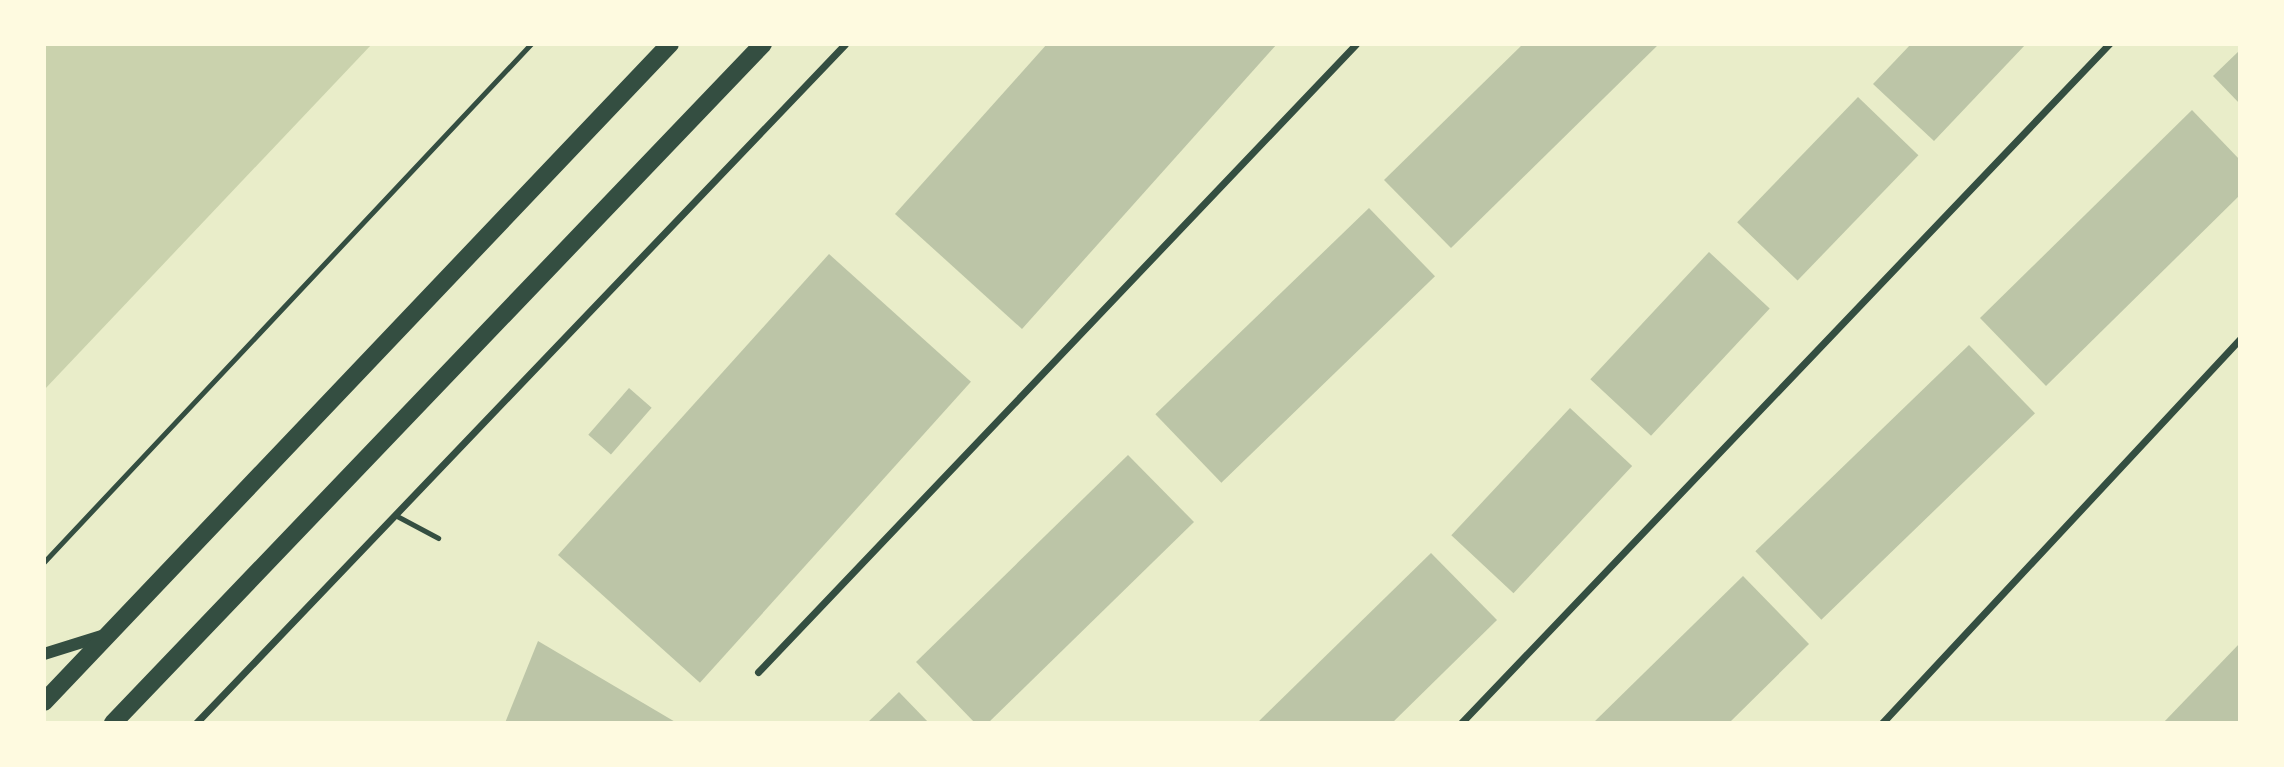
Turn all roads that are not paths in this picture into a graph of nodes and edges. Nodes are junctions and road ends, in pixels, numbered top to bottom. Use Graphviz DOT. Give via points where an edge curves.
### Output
graph roads {
  1 [pos="670,44"];
  2 [pos="763,44"];
  3 [pos="845,44"];
  4 [pos="1356,44"];
  5 [pos="2109,44"];
  6 [pos="2240,339"];
  7 [pos="395,515"];
  8 [pos="438,538"];
  9 [pos="108,634"];
  10 [pos="44,654"];
  11 [pos="758,672"];
  12 [pos="44,702"];
  13 [pos="113,723"];
  14 [pos="196,723"];
  15 [pos="1461,723"];
  16 [pos="1882,723"];
  1 -- 9 [label="main road"];
  2 -- 13 [label="main road"];
  3 -- 7 [label="street"];
  4 -- 11 [label="street"];
  5 -- 15 [label="street"];
  6 -- 16 [label="street"];
  7 -- 8 [label="lane"];
  7 -- 14 [label="street"];
  9 -- 10 [label="street"];
  9 -- 12 [label="main road"];
}
